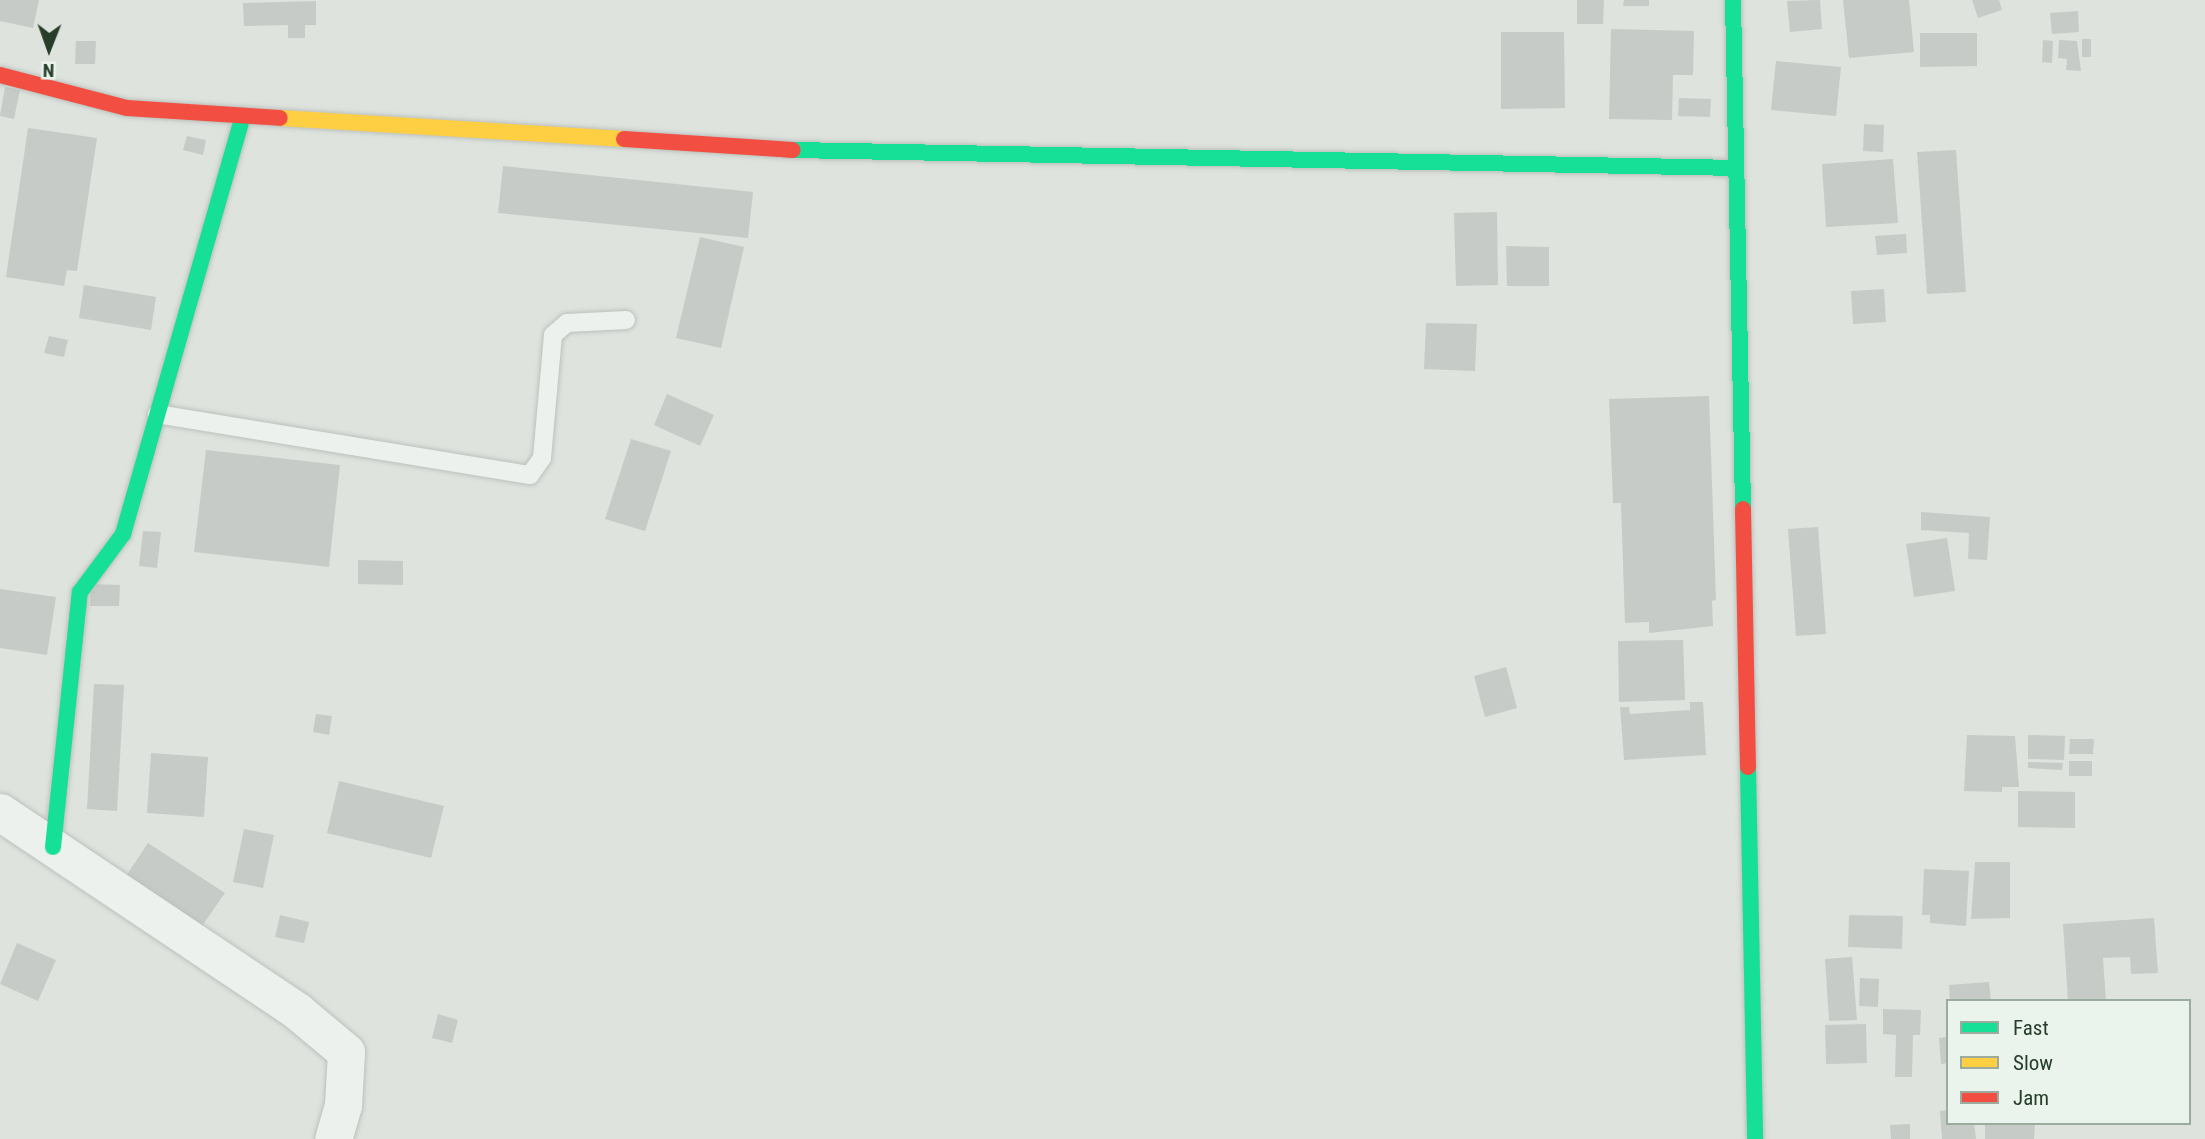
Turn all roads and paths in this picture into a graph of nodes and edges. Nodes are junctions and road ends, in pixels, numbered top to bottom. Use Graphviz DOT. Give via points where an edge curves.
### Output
graph roads {
  1 [pos="1733,0"];
  2 [pos="0,75"];
  3 [pos="243,116"];
  4 [pos="1735,169"];
  5 [pos="626,320"];
  6 [pos="158,414"];
  7 [pos="0,812"];
  8 [pos="52,848"];
  9 [pos="333,1139"];
  10 [pos="1755,1139"];
  1 -- 4 [label="street"];
  2 -- 3 [label="street" via="127,108"];
  3 -- 4 [label="street" via="845,153 1500,160"];
  3 -- 6 [label="street"];
  4 -- 10 [label="street"];
  5 -- 6 [label="lane" via="567,323 553,335 542,458 530,475"];
  6 -- 8 [label="street" via="123,534 80,592"];
  7 -- 8 [label="street"];
  8 -- 9 [label="street" via="297,1011 346,1052 343,1105"];
}
